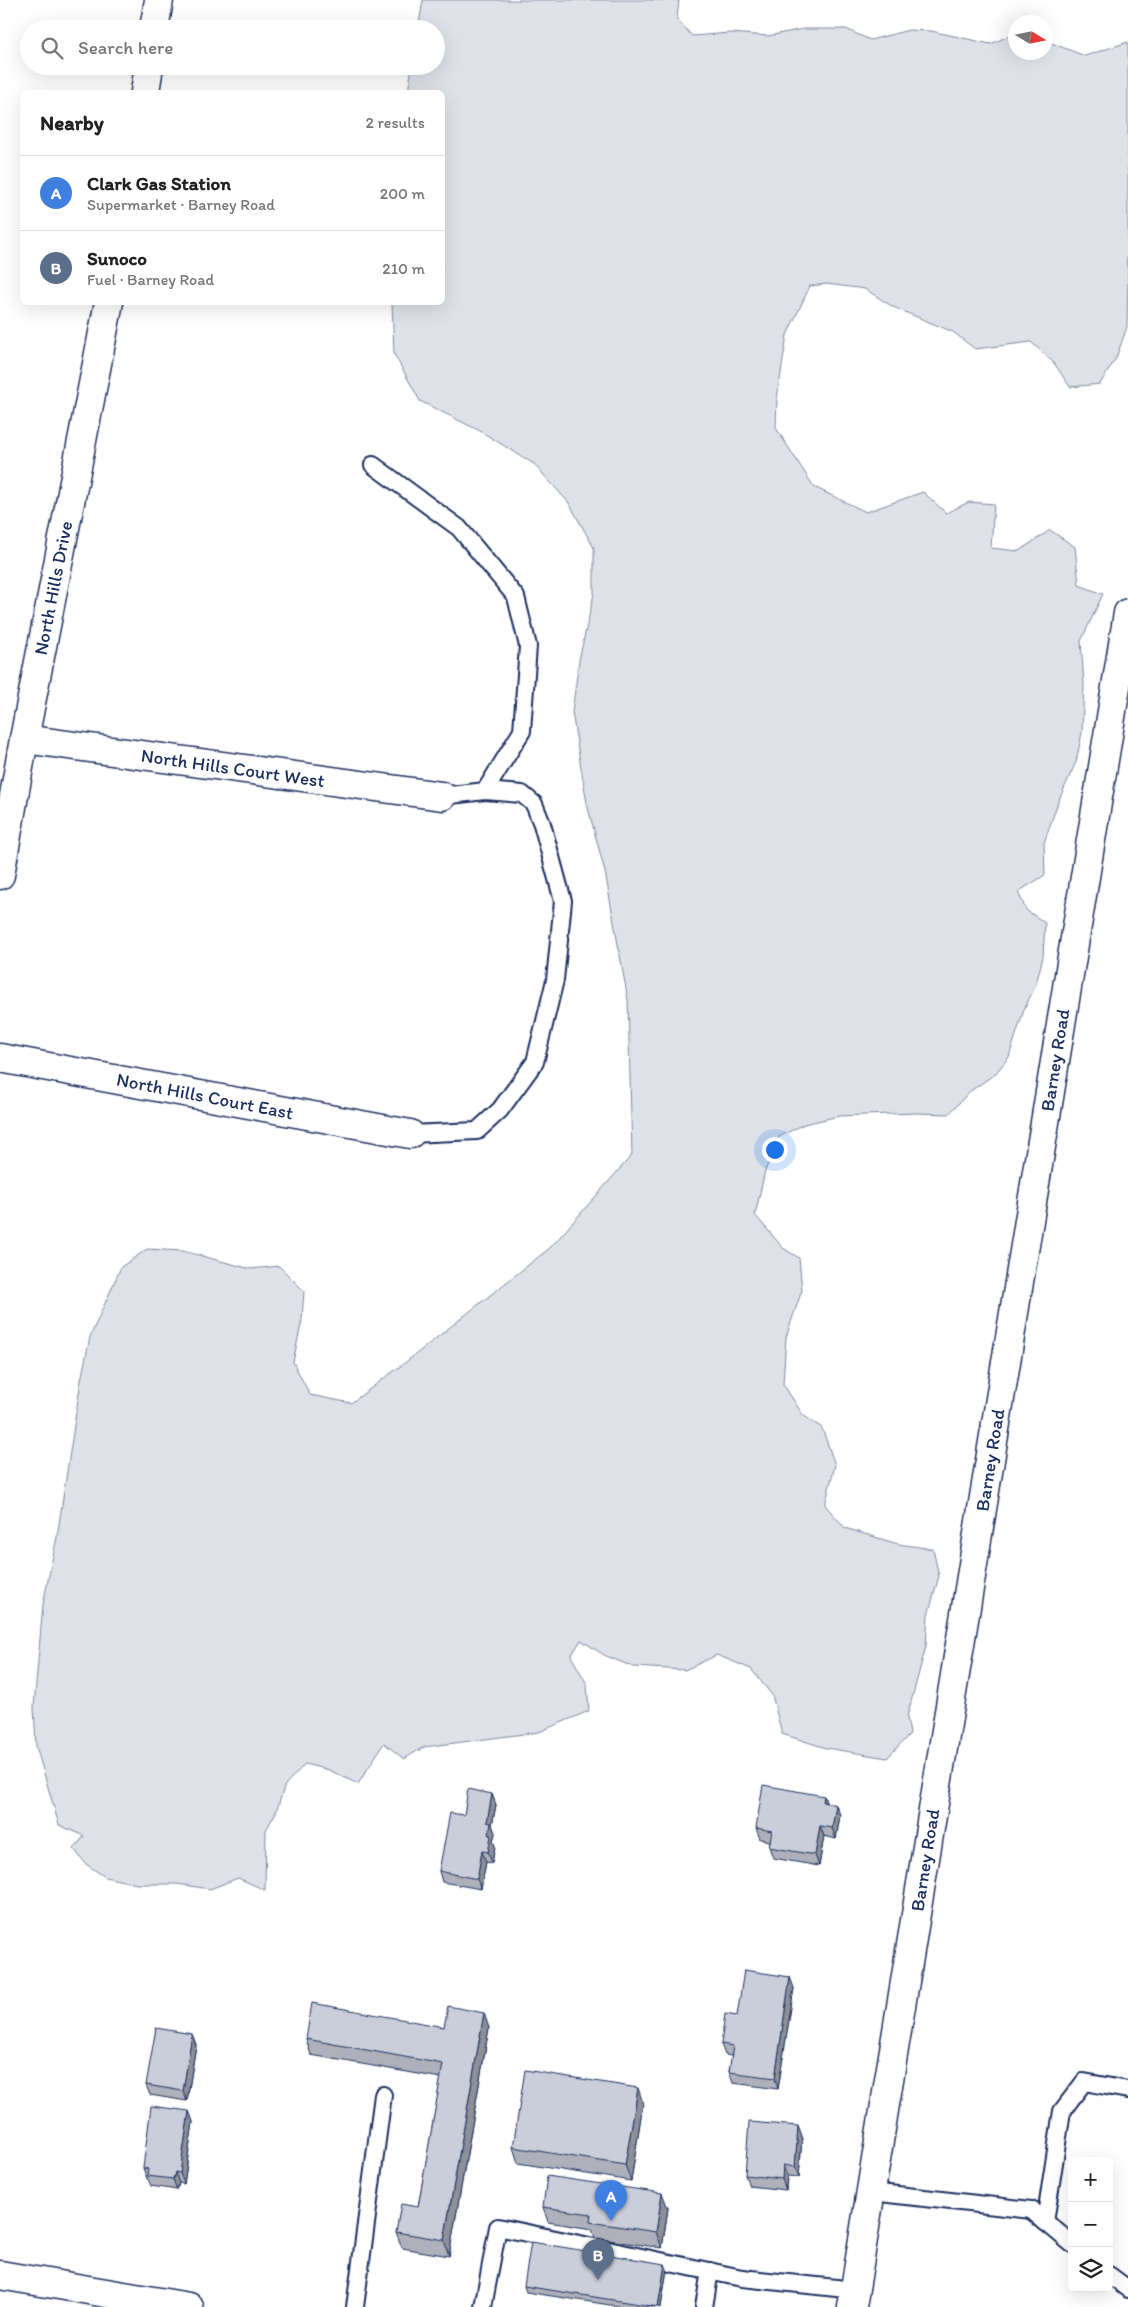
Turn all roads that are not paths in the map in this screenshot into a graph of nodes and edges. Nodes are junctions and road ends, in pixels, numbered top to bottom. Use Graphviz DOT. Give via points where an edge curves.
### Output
graph roads {
  1 [pos="159,0"];
  2 [pos="156,20"];
  3 [pos="148,75"];
  4 [pos="145,90"];
  5 [pos="108,305"];
  6 [pos="373,465"];
  7 [pos="1128,613"];
  8 [pos="24,739"];
  9 [pos="485,791"];
  10 [pos="442,796"];
  11 [pos="0,875"];
  12 [pos="0,1058"];
  13 [pos="410,1134"];
  14 [pos="1128,2090"];
  15 [pos="383,2096"];
  16 [pos="871,2192"];
  17 [pos="1045,2222"];
  18 [pos="1068,2241"];
  19 [pos="710,2271"];
  20 [pos="0,2275"];
  21 [pos="1113,2278"];
  22 [pos="1128,2289"];
  23 [pos="853,2299"];
  24 [pos="189,2307"];
  25 [pos="355,2307"];
  26 [pos="483,2307"];
  27 [pos="704,2307"];
  1 -- 2 [label="street"];
  3 -- 4 [label="street"];
  5 -- 8 [label="street, North Hills Drive"];
  6 -- 9 [label="lane" via="459,528 516,597 528,646 522,731"];
  7 -- 16 [label="street, Barney Road"];
  8 -- 10 [label="street, North Hills Court West"];
  8 -- 11 [label="street, North Hills Drive"];
  9 -- 10 [label="lane"];
  9 -- 13 [label="lane" via="522,794 534,804 542,824 563,901 556,980 535,1062 500,1110 477,1132"];
  12 -- 13 [label="street, North Hills Court East"];
  14 -- 17 [label="lane" via="1084,2082 1062,2111"];
  15 -- 25 [label="lane"];
  16 -- 17 [label="lane" via="1031,2210"];
  16 -- 23 [label="street, Barney Road"];
  17 -- 18 [label="lane"];
  19 -- 23 [label="lane"];
  19 -- 26 [label="lane" via="498,2227"];
  19 -- 27 [label="lane"];
  20 -- 24 [label="street"];
  21 -- 22 [label="lane"];
}
